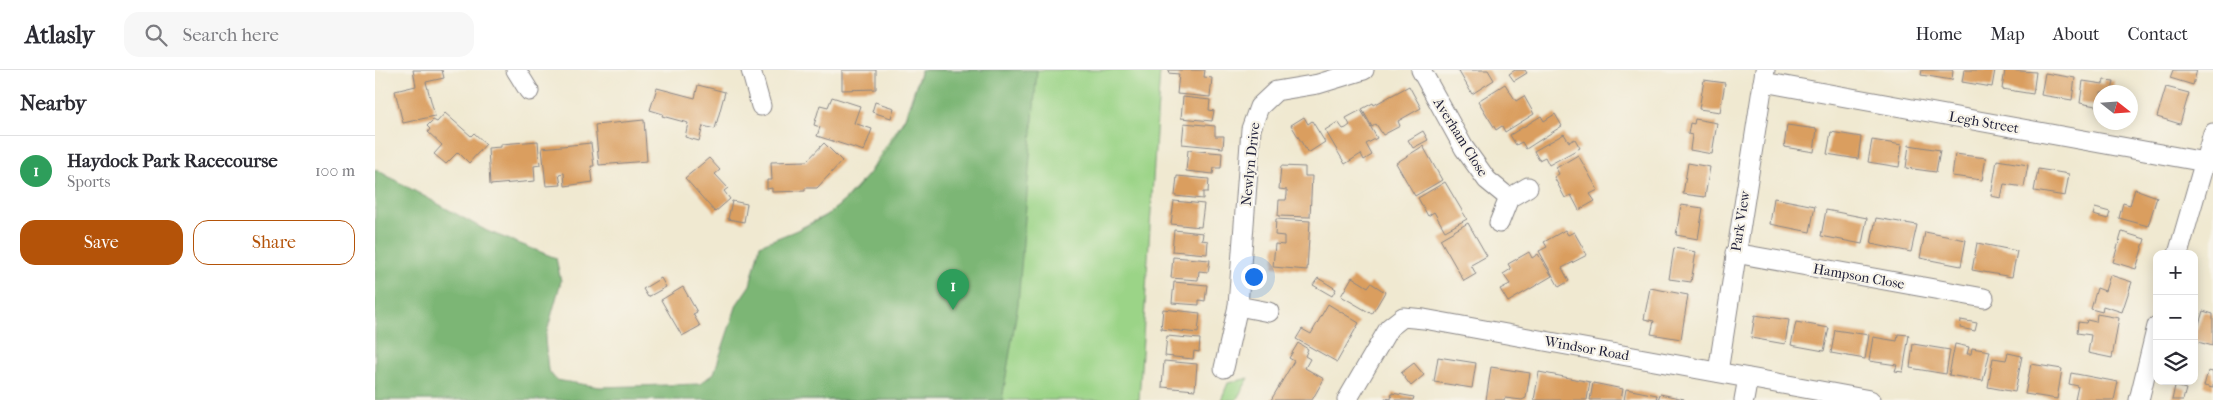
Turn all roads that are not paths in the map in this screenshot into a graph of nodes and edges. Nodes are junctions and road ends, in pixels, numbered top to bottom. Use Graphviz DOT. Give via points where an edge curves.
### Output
graph roads {
  1 [pos="516,70"];
  2 [pos="751,70"];
  3 [pos="1364,70"];
  4 [pos="1421,70"];
  5 [pos="1764,76"];
  6 [pos="529,91"];
  7 [pos="761,106"];
  8 [pos="2213,133"];
  9 [pos="2205,162"];
  10 [pos="1528,187"];
  11 [pos="1509,198"];
  12 [pos="1499,223"];
  13 [pos="2179,250"];
  14 [pos="1735,253"];
  15 [pos="1984,298"];
  16 [pos="1238,306"];
  17 [pos="1269,312"];
  18 [pos="2154,340"];
  19 [pos="1224,368"];
  20 [pos="1718,372"];
  21 [pos="1748,378"];
  22 [pos="1347,400"];
  23 [pos="1744,400"];
  24 [pos="1870,400"];
  25 [pos="2139,400"];
  1 -- 6 [label="street"];
  2 -- 7 [label="street"];
  3 -- 16 [label="street, Newlyn Drive" via="1318,84 1277,90 1259,107 1251,130"];
  4 -- 11 [label="street, Averham Close" via="1464,148 1487,180"];
  5 -- 9 [label="street, Legh Street"];
  5 -- 14 [label="street, Park View"];
  8 -- 9 [label="street"];
  9 -- 13 [label="street"];
  10 -- 11 [label="street"];
  11 -- 12 [label="street"];
  14 -- 15 [label="street, Hampson Close"];
  14 -- 20 [label="street, Park View"];
  16 -- 17 [label="street"];
  16 -- 19 [label="street, Newlyn Drive"];
  18 -- 25 [label="street"];
  20 -- 21 [label="street, Windsor Road"];
  20 -- 22 [label="street, Windsor Road" via="1403,317 1389,328"];
  21 -- 23 [label="street"];
  21 -- 24 [label="street, Windsor Road"];
}
